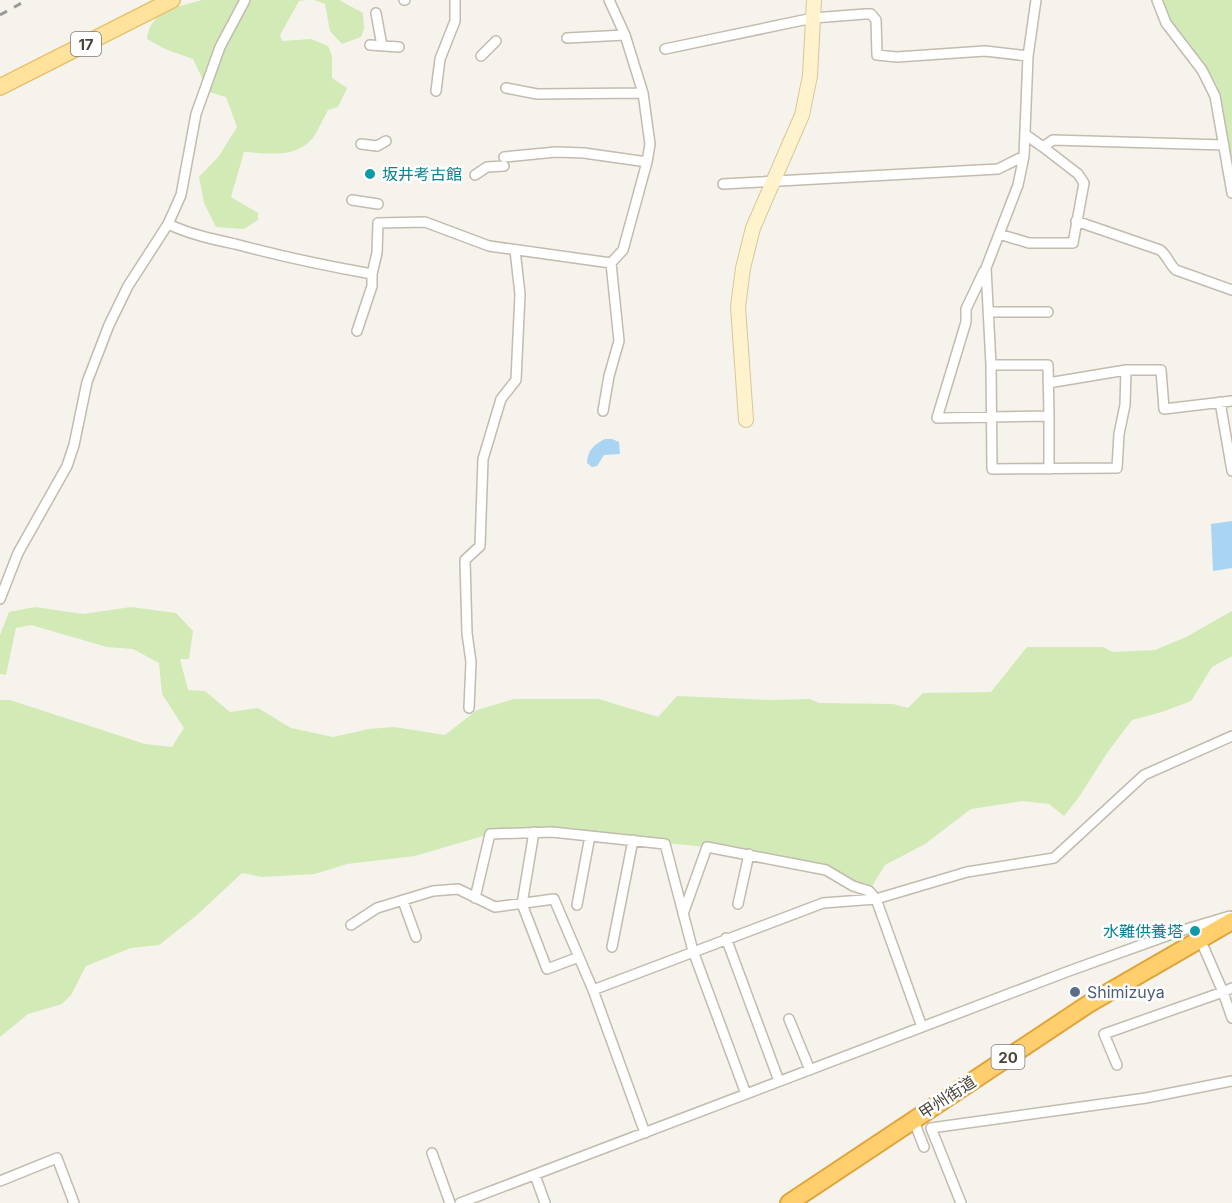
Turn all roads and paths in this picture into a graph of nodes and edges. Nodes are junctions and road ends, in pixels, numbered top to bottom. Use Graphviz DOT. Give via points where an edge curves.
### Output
graph roads {
  1 [pos="172,0"];
  2 [pos="245,0"];
  3 [pos="455,0"];
  4 [pos="609,0"];
  5 [pos="814,0"];
  6 [pos="1036,0"];
  7 [pos="1157,0"];
  8 [pos="376,13"];
  9 [pos="813,18"];
  10 [pos="625,35"];
  11 [pos="567,38"];
  12 [pos="496,41"];
  13 [pos="370,45"];
  14 [pos="382,46"];
  15 [pos="399,47"];
  16 [pos="665,49"];
  17 [pos="481,56"];
  18 [pos="1028,56"];
  19 [pos="0,87"];
  20 [pos="506,88"];
  21 [pos="436,92"];
  22 [pos="643,93"];
  23 [pos="1026,135"];
  24 [pos="386,141"];
  25 [pos="361,144"];
  26 [pos="1224,145"];
  27 [pos="1043,147"];
  28 [pos="1024,156"];
  29 [pos="647,162"];
  30 [pos="475,175"];
  31 [pos="772,181"];
  32 [pos="723,184"];
  33 [pos="1232,193"];
  34 [pos="352,200"];
  35 [pos="378,204"];
  36 [pos="1076,220"];
  37 [pos="168,224"];
  38 [pos="999,234"];
  39 [pos="515,250"];
  40 [pos="612,263"];
  41 [pos="986,268"];
  42 [pos="372,274"];
  43 [pos="1232,290"];
  44 [pos="988,312"];
  45 [pos="1048,312"];
  46 [pos="357,331"];
  47 [pos="991,365"];
  48 [pos="1126,370"];
  49 [pos="1048,383"];
  50 [pos="1232,401"];
  51 [pos="1220,402"];
  52 [pos="603,411"];
  53 [pos="1049,416"];
  54 [pos="991,417"];
  55 [pos="746,420"];
  56 [pos="1231,453"];
  57 [pos="1049,469"];
  58 [pos="1232,471"];
  59 [pos="0,599"];
  60 [pos="469,708"];
  61 [pos="1232,736"];
  62 [pos="534,832"];
  63 [pos="590,836"];
  64 [pos="633,840"];
  65 [pos="748,854"];
  66 [pos="475,898"];
  67 [pos="876,899"];
  68 [pos="403,901"];
  69 [pos="522,903"];
  70 [pos="738,904"];
  71 [pos="577,905"];
  72 [pos="683,914"];
  73 [pos="1232,916"];
  74 [pos="1232,921"];
  75 [pos="351,925"];
  76 [pos="416,937"];
  77 [pos="726,938"];
  78 [pos="612,947"];
  79 [pos="1204,948"];
  80 [pos="693,951"];
  81 [pos="579,957"];
  82 [pos="593,990"];
  83 [pos="1228,990"];
  84 [pos="1232,1018"];
  85 [pos="789,1019"];
  86 [pos="922,1028"];
  87 [pos="1117,1065"];
  88 [pos="810,1070"];
  89 [pos="779,1081"];
  90 [pos="1232,1081"];
  91 [pos="746,1094"];
  92 [pos="913,1119"];
  93 [pos="645,1133"];
  94 [pos="924,1147"];
  95 [pos="432,1153"];
  96 [pos="535,1175"];
  97 [pos="0,1181"];
  98 [pos="485,1199"];
  99 [pos="74,1203"];
  100 [pos="450,1203"];
  101 [pos="460,1203"];
  102 [pos="545,1203"];
  103 [pos="789,1203"];
  104 [pos="961,1203"];
  1 -- 19 [label="main road, 17"];
  2 -- 37 [label="street" via="220,47 196,114 180,195"];
  3 -- 21 [label="street" via="455,21 440,59"];
  4 -- 10 [label="street"];
  5 -- 9 [label="street"];
  6 -- 18 [label="street"];
  7 -- 26 [label="street" via="1166,23 1202,70 1215,96"];
  8 -- 14 [label="street"];
  9 -- 16 [label="street"];
  9 -- 18 [label="street" via="872,14 876,20 877,55 985,51"];
  9 -- 31 [label="street" via="810,76 802,115"];
  10 -- 11 [label="street"];
  10 -- 22 [label="street"];
  12 -- 17 [label="street"];
  13 -- 14 [label="street"];
  14 -- 15 [label="street"];
  18 -- 23 [label="street"];
  20 -- 22 [label="street" via="537,94"];
  22 -- 29 [label="street" via="650,144"];
  23 -- 27 [label="street"];
  23 -- 28 [label="street"];
  24 -- 25 [label="street" via="377,146"];
  26 -- 27 [label="street" via="1053,140"];
  26 -- 33 [label="street"];
  27 -- 36 [label="street" via="1084,183"];
  28 -- 31 [label="street" via="998,169"];
  28 -- 38 [label="street" via="1018,185"];
  29 -- 30 [label="street" via="556,152 504,161"];
  29 -- 40 [label="street" via="623,250"];
  31 -- 32 [label="street"];
  31 -- 55 [label="street" via="753,228 738,307"];
  34 -- 35 [label="street"];
  36 -- 38 [label="street" via="1073,243 1029,243"];
  36 -- 43 [label="street" via="1160,250 1176,270"];
  37 -- 42 [label="street" via="182,231 319,265"];
  37 -- 59 [label="street" via="128,286 109,325 87,381 67,466 18,553"];
  38 -- 41 [label="street"];
  39 -- 40 [label="street"];
  39 -- 42 [label="street" via="489,246 425,222 378,223"];
  39 -- 60 [label="street" via="520,294 516,380 501,399 483,459 480,546 465,560 471,662"];
  40 -- 52 [label="street" via="619,341"];
  41 -- 44 [label="street"];
  41 -- 54 [label="street" via="966,309 966,322 937,418"];
  42 -- 46 [label="street" via="372,286"];
  44 -- 45 [label="street"];
  44 -- 47 [label="street"];
  47 -- 49 [label="street" via="1047,365"];
  47 -- 54 [label="street"];
  48 -- 49 [label="street"];
  48 -- 51 [label="street" via="1161,370 1164,409"];
  48 -- 57 [label="street" via="1117,468"];
  49 -- 53 [label="street"];
  50 -- 51 [label="street"];
  51 -- 56 [label="street"];
  53 -- 54 [label="street"];
  53 -- 57 [label="street"];
  54 -- 57 [label="street" via="992,469"];
  56 -- 58 [label="street"];
  61 -- 67 [label="street" via="1144,775 1054,858 967,872"];
  62 -- 63 [label="street"];
  62 -- 66 [label="street" via="490,834"];
  62 -- 69 [label="street"];
  63 -- 64 [label="street"];
  63 -- 71 [label="street"];
  64 -- 72 [label="street" via="665,844"];
  64 -- 78 [label="street"];
  65 -- 67 [label="street" via="826,870"];
  65 -- 70 [label="street"];
  65 -- 72 [label="street" via="707,847"];
  66 -- 68 [label="street" via="458,889 433,891"];
  66 -- 69 [label="street" via="495,907"];
  67 -- 77 [label="street" via="823,903"];
  67 -- 86 [label="street"];
  68 -- 75 [label="street" via="377,908"];
  68 -- 76 [label="street"];
  69 -- 81 [label="street" via="554,899"];
  69 -- 81 [label="street" via="547,969"];
  72 -- 80 [label="street"];
  73 -- 86 [label="street" via="1183,930"];
  74 -- 92 [label="highway, 甲州街道 / 20" via="1090,1003"];
  77 -- 80 [label="street"];
  77 -- 89 [label="street"];
  79 -- 83 [label="street"];
  80 -- 82 [label="street"];
  80 -- 91 [label="street"];
  81 -- 82 [label="street"];
  82 -- 93 [label="street"];
  83 -- 84 [label="street"];
  83 -- 87 [label="street" via="1104,1034"];
  85 -- 88 [label="street"];
  86 -- 88 [label="street"];
  88 -- 89 [label="street"];
  89 -- 91 [label="street"];
  90 -- 104 [label="street" via="1146,1098 931,1128"];
  91 -- 93 [label="street"];
  92 -- 94 [label="street"];
  92 -- 103 [label="highway, 甲州街道 / 20"];
  93 -- 96 [label="street"];
  95 -- 100 [label="street"];
  96 -- 98 [label="street"];
  96 -- 102 [label="street"];
  97 -- 99 [label="street" via="57,1158"];
  98 -- 101 [label="street"];
}
